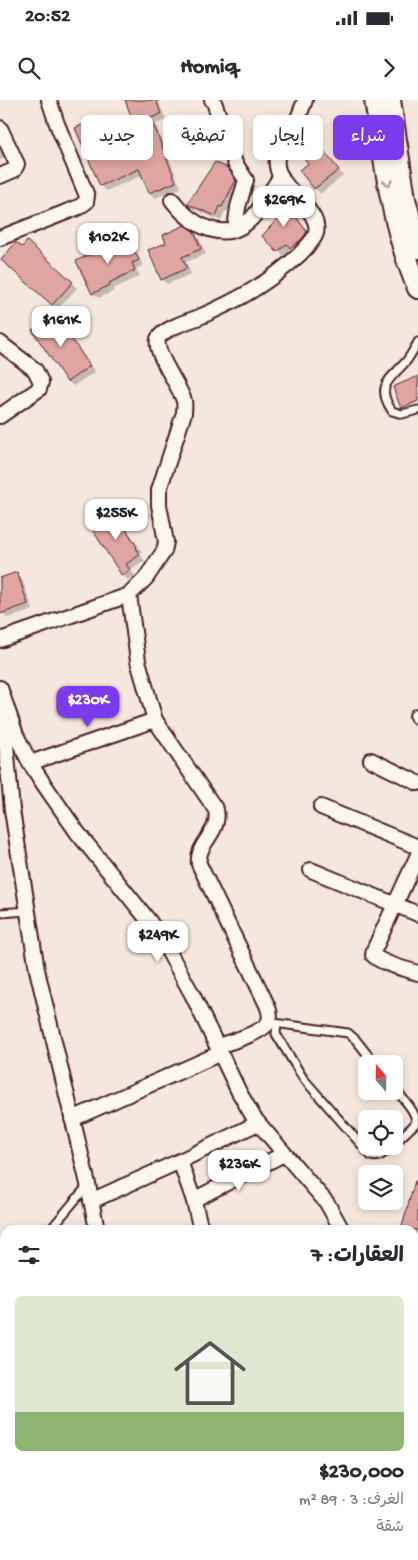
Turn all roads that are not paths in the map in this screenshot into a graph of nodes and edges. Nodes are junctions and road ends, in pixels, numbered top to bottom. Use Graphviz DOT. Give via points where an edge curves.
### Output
graph roads {
  1 [pos="49,100"];
  2 [pos="212,100"];
  3 [pos="305,100"];
  4 [pos="375,100"];
  5 [pos="390,100"];
  6 [pos="0,128"];
  7 [pos="0,176"];
  8 [pos="281,176"];
  9 [pos="172,200"];
  10 [pos="236,229"];
  11 [pos="0,238"];
  12 [pos="418,248"];
  13 [pos="418,288"];
  14 [pos="418,342"];
  15 [pos="0,343"];
  16 [pos="418,410"];
  17 [pos="0,416"];
  18 [pos="129,595"];
  19 [pos="0,640"];
  20 [pos="0,689"];
  21 [pos="154,720"];
  22 [pos="371,760"];
  23 [pos="30,763"];
  24 [pos="418,782"];
  25 [pos="321,807"];
  26 [pos="418,848"];
  27 [pos="418,855"];
  28 [pos="311,870"];
  29 [pos="396,904"];
  30 [pos="28,910"];
  31 [pos="0,913"];
  32 [pos="418,914"];
  33 [pos="418,973"];
  34 [pos="273,1023"];
  35 [pos="220,1049"];
  36 [pos="368,1055"];
  37 [pos="403,1100"];
  38 [pos="72,1119"];
  39 [pos="258,1123"];
  40 [pos="403,1135"];
  41 [pos="358,1141"];
  42 [pos="284,1154"];
  43 [pos="370,1155"];
  44 [pos="382,1155"];
  45 [pos="180,1161"];
  46 [pos="88,1184"];
  47 [pos="91,1200"];
  48 [pos="194,1201"];
  49 [pos="54,1225"];
  50 [pos="96,1225"];
  51 [pos="200,1225"];
  52 [pos="339,1225"];
  1 -- 11 [label="street" via="87,196 86,202"];
  2 -- 10 [label="street" via="235,163 246,180"];
  3 -- 8 [label="street" via="277,158"];
  4 -- 13 [label="main road, one-way" via="395,222"];
  5 -- 12 [label="main road" via="405,199"];
  6 -- 7 [label="street" via="17,164 14,170"];
  8 -- 10 [label="street" via="252,218"];
  8 -- 18 [label="street" via="308,209 316,225 316,233 309,245 258,288 159,337 158,348 185,403 184,412 159,490 166,542 164,552"];
  9 -- 10 [label="street" via="186,216 203,227"];
  14 -- 16 [label="lane" via="384,386 384,394 392,411 402,414"];
  15 -- 17 [label="street" via="36,370 41,382 39,390"];
  18 -- 19 [label="street"];
  18 -- 21 [label="street" via="138,661"];
  20 -- 23 [label="street"];
  20 -- 30 [label="street" via="12,810"];
  21 -- 23 [label="street"];
  21 -- 34 [label="street" via="216,810 216,826 199,852 198,864"];
  22 -- 24 [label="street"];
  23 -- 35 [label="street" via="77,832 149,921"];
  25 -- 26 [label="street"];
  27 -- 29 [label="street"];
  28 -- 29 [label="street"];
  29 -- 32 [label="street"];
  29 -- 33 [label="street" via="374,955 376,959"];
  30 -- 31 [label="lane"];
  30 -- 38 [label="street" via="37,970"];
  34 -- 35 [label="street"];
  34 -- 36 [label="lane" via="348,1033"];
  34 -- 41 [label="lane" via="276,1034 303,1078"];
  35 -- 38 [label="street"];
  35 -- 39 [label="street" via="239,1092"];
  37 -- 40 [label="lane" via="416,1118 416,1123"];
  38 -- 46 [label="street"];
  39 -- 42 [label="street"];
  39 -- 45 [label="street"];
  42 -- 48 [label="street"];
  42 -- 52 [label="street" via="327,1203"];
  43 -- 44 [label="lane" via="376,1158"];
  45 -- 47 [label="street"];
  45 -- 48 [label="street"];
  46 -- 47 [label="street"];
  46 -- 49 [label="lane"];
  47 -- 50 [label="street"];
  48 -- 51 [label="street"];
}
